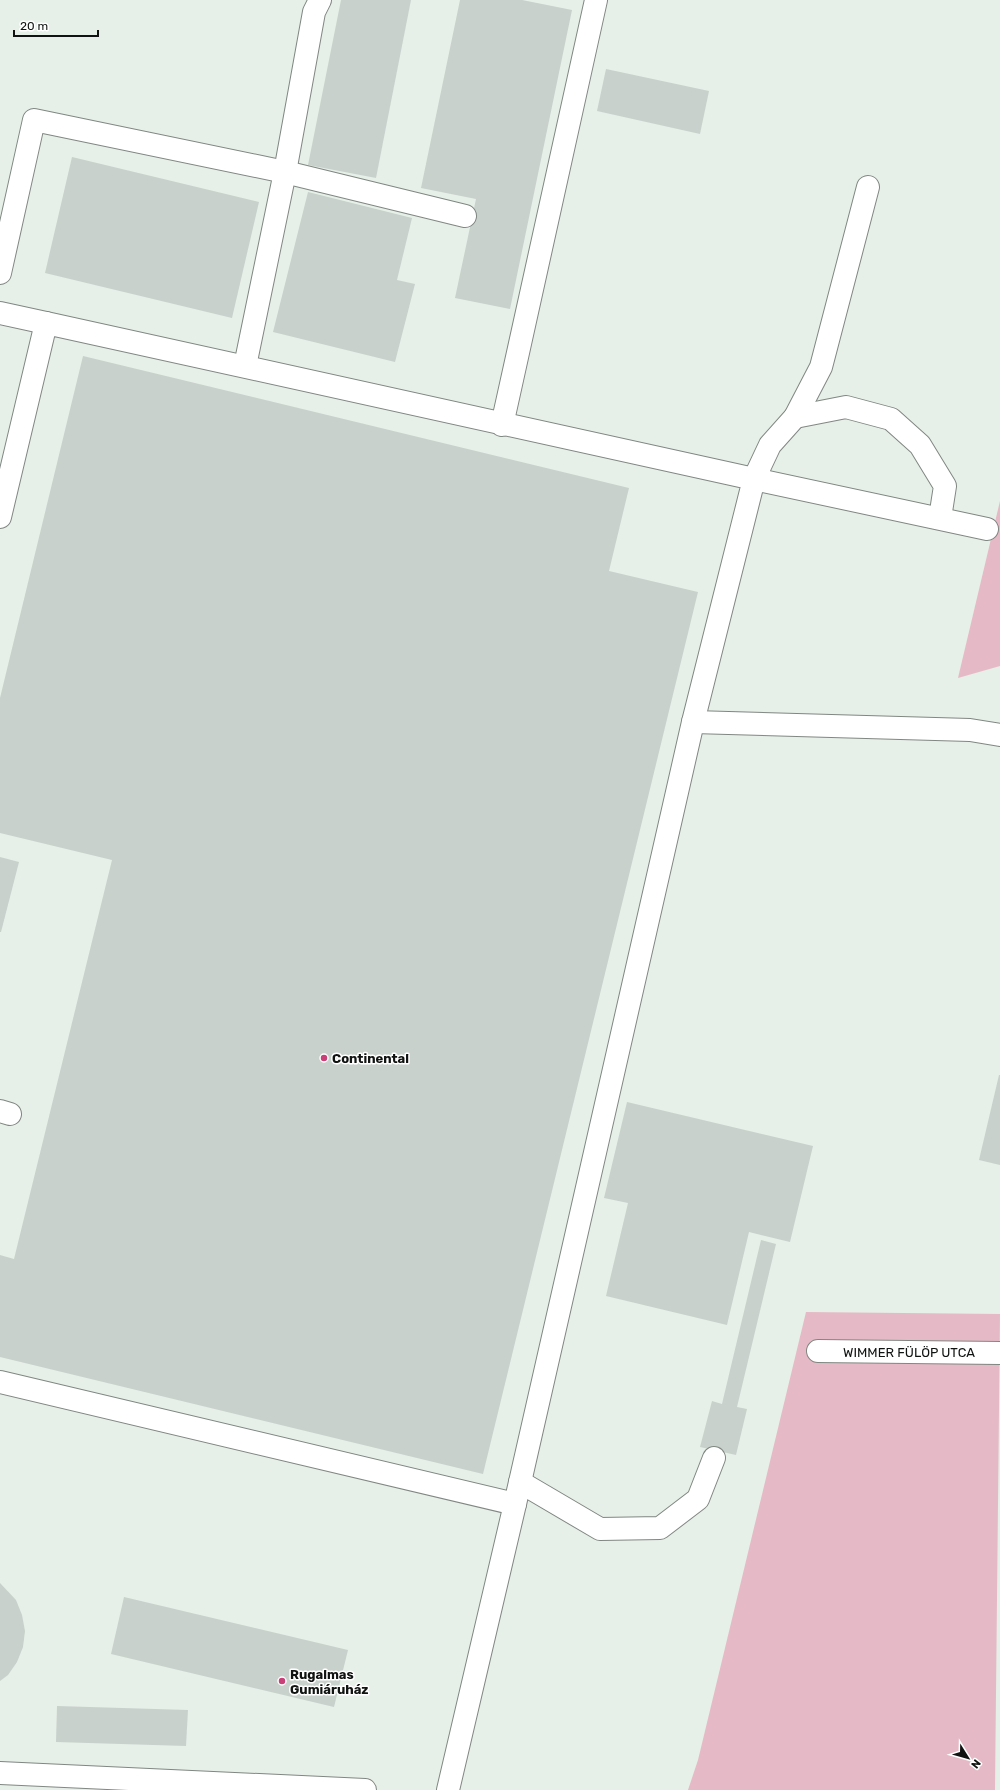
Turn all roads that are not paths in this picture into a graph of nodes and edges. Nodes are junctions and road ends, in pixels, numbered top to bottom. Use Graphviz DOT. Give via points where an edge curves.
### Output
graph roads {
  1 [pos="596,0"];
  2 [pos="313,4"];
  3 [pos="285,172"];
  4 [pos="868,187"];
  5 [pos="465,216"];
  6 [pos="0,273"];
  7 [pos="0,313"];
  8 [pos="46,323"];
  9 [pos="245,366"];
  10 [pos="795,417"];
  11 [pos="502,425"];
  12 [pos="754,479"];
  13 [pos="0,517"];
  14 [pos="940,518"];
  15 [pos="987,529"];
  16 [pos="693,722"];
  17 [pos="1000,735"];
  18 [pos="818,1351"];
  19 [pos="1000,1353"];
  20 [pos="0,1382"];
  21 [pos="714,1458"];
  22 [pos="520,1482"];
  23 [pos="515,1504"];
  24 [pos="0,1773"];
  25 [pos="365,1790"];
  26 [pos="448,1790"];
  1 -- 11 [label="street"];
  2 -- 3 [label="street"];
  3 -- 5 [label="street"];
  3 -- 6 [label="street" via="34,120"];
  3 -- 9 [label="street"];
  4 -- 10 [label="street" via="821,367"];
  7 -- 8 [label="street"];
  8 -- 9 [label="street"];
  8 -- 13 [label="street"];
  9 -- 11 [label="street"];
  10 -- 12 [label="street" via="770,445"];
  10 -- 14 [label="street" via="846,407 892,419 920,445 945,486"];
  11 -- 12 [label="street"];
  12 -- 14 [label="street"];
  12 -- 16 [label="street"];
  14 -- 15 [label="street"];
  16 -- 17 [label="street" via="970,730"];
  16 -- 22 [label="street"];
  18 -- 19 [label="street, WIMMER FÜLÖP UTCA"];
  20 -- 23 [label="street"];
  21 -- 22 [label="street" via="698,1499 660,1528 600,1529"];
  22 -- 23 [label="street"];
  23 -- 26 [label="street"];
  24 -- 25 [label="street"];
}
